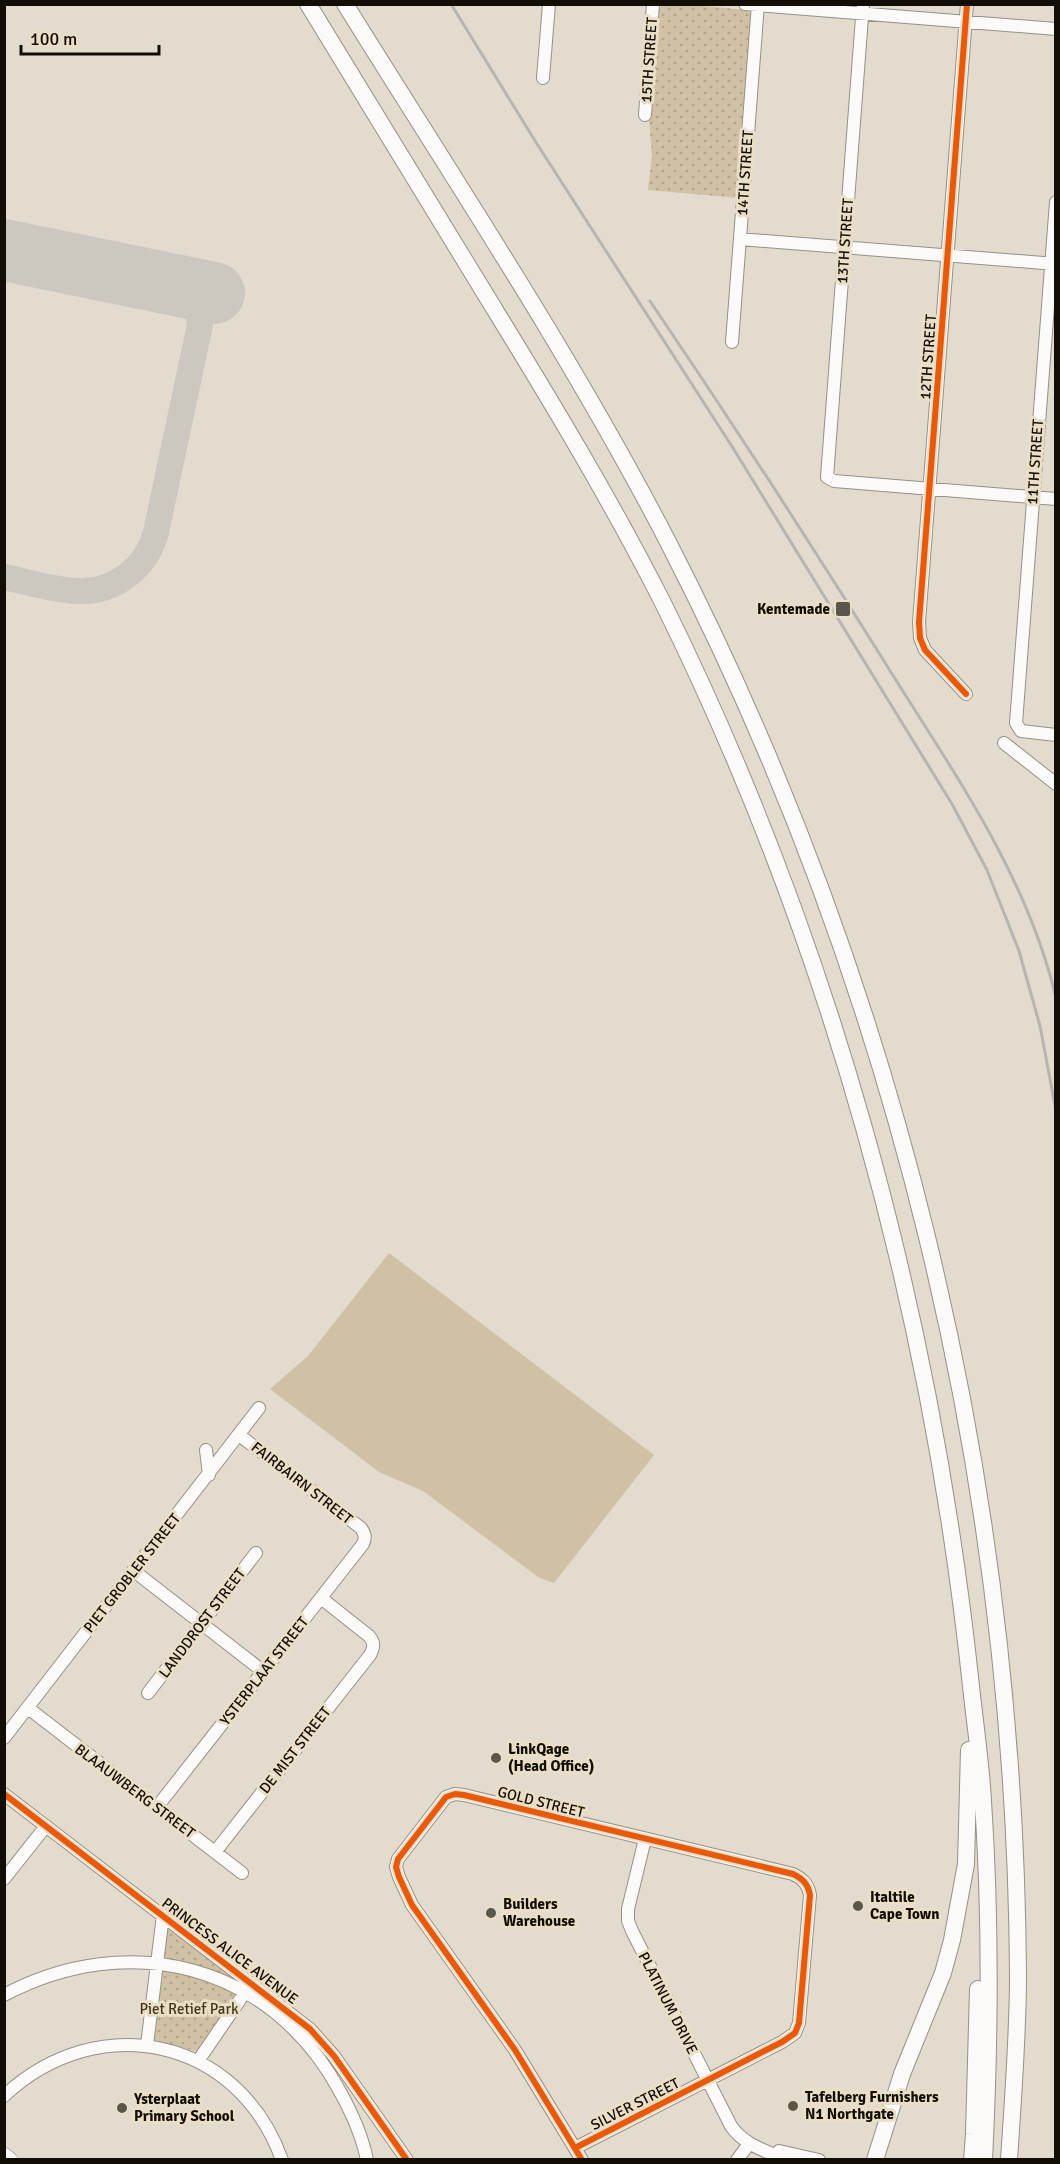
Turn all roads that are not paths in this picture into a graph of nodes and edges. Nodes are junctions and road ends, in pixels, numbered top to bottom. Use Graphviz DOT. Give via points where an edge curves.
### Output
graph roads {
  1 [pos="294,4"];
  2 [pos="308,4"];
  3 [pos="345,4"];
  4 [pos="549,4"];
  5 [pos="653,4"];
  6 [pos="745,4"];
  7 [pos="967,4"];
  8 [pos="758,5"];
  9 [pos="863,9"];
  10 [pos="965,23"];
  11 [pos="1056,29"];
  12 [pos="543,78"];
  13 [pos="645,116"];
  14 [pos="398,151"];
  15 [pos="1056,202"];
  16 [pos="740,239"];
  17 [pos="844,248"];
  18 [pos="947,256"];
  19 [pos="1053,264"];
  20 [pos="732,342"];
  21 [pos="930,489"];
  22 [pos="1033,497"];
  23 [pos="1056,499"];
  24 [pos="966,694"];
  25 [pos="1056,735"];
  26 [pos="1004,743"];
  27 [pos="1056,784"];
  28 [pos="259,1408"];
  29 [pos="239,1435"];
  30 [pos="206,1450"];
  31 [pos="209,1475"];
  32 [pos="365,1533"];
  33 [pos="256,1553"];
  34 [pos="134,1571"];
  35 [pos="321,1598"];
  36 [pos="201,1624"];
  37 [pos="264,1672"];
  38 [pos="971,1683"];
  39 [pos="148,1693"];
  40 [pos="28,1708"];
  41 [pos="4,1738"];
  42 [pos="4,1794"];
  43 [pos="984,1806"];
  44 [pos="157,1807"];
  45 [pos="46,1826"];
  46 [pos="645,1839"];
  47 [pos="215,1852"];
  48 [pos="242,1873"];
  49 [pos="4,1879"];
  50 [pos="163,1914"];
  51 [pos="156,1964"];
  52 [pos="248,1987"];
  53 [pos="4,1995"];
  54 [pos="147,2045"];
  55 [pos="1015,2054"];
  56 [pos="198,2061"];
  57 [pos="706,2080"];
  58 [pos="356,2086"];
  59 [pos="342,2095"];
  60 [pos="4,2096"];
  61 [pos="754,2146"];
  62 [pos="575,2148"];
  63 [pos="4,2155"];
  64 [pos="10,2160"];
  65 [pos="282,2160"];
  66 [pos="367,2160"];
  67 [pos="407,2160"];
  68 [pos="582,2160"];
  69 [pos="737,2160"];
  70 [pos="787,2160"];
  71 [pos="819,2160"];
  72 [pos="875,2160"];
  73 [pos="972,2160"];
  74 [pos="984,2160"];
  75 [pos="1009,2160"];
  76 [pos="1020,2160"];
  1 -- 14 [label="highway"];
  2 -- 14 [label="highway"];
  3 -- 55 [label="highway" via="556,344 666,539 765,750 827,904 880,1062 924,1222 960,1384 997,1623 1015,1855"];
  4 -- 12 [label="street"];
  5 -- 13 [label="street, 15TH STREET"];
  6 -- 8 [label="street"];
  7 -- 10 [label="street, 12TH STREET"];
  8 -- 9 [label="street"];
  8 -- 16 [label="street, 14TH STREET"];
  9 -- 10 [label="street"];
  9 -- 17 [label="street, 13TH STREET"];
  10 -- 11 [label="street"];
  10 -- 18 [label="street, 12TH STREET"];
  14 -- 38 [label="highway" via="593,471 662,602 728,744 801,928 864,1125 898,1256 926,1381 953,1536"];
  15 -- 19 [label="street, 11TH STREET"];
  16 -- 17 [label="street"];
  16 -- 20 [label="street, 14TH STREET"];
  17 -- 18 [label="street"];
  17 -- 21 [label="street, 13TH STREET" via="826,477 834,481"];
  18 -- 19 [label="street"];
  18 -- 21 [label="street, 12TH STREET"];
  19 -- 22 [label="street, 11TH STREET"];
  21 -- 22 [label="street"];
  21 -- 24 [label="street, 12TH STREET" via="920,638 925,650"];
  22 -- 23 [label="street"];
  22 -- 25 [label="street, 11TH STREET" via="1016,723 1021,731"];
  26 -- 27 [label="street"];
  28 -- 29 [label="street, PIET GROBLER STREET"];
  29 -- 31 [label="street, PIET GROBLER STREET"];
  29 -- 32 [label="street, FAIRBAIRN STREET"];
  30 -- 31 [label="street"];
  31 -- 34 [label="street, PIET GROBLER STREET"];
  32 -- 35 [label="street, YSTERPLAAT STREET" via="363,1544"];
  33 -- 36 [label="street, LANDDROST STREET"];
  34 -- 36 [label="street"];
  34 -- 40 [label="street, PIET GROBLER STREET"];
  35 -- 37 [label="street, YSTERPLAAT STREET"];
  35 -- 47 [label="street, DE MIST STREET" via="369,1636 374,1648"];
  36 -- 37 [label="street"];
  36 -- 39 [label="street, LANDDROST STREET"];
  37 -- 44 [label="street, YSTERPLAAT STREET"];
  38 -- 43 [label="highway"];
  38 -- 72 [label="highway" via="966,1864 958,1912 943,1973 902,2074"];
  40 -- 41 [label="street, PIET GROBLER STREET"];
  40 -- 44 [label="street, BLAAUWBERG STREET"];
  42 -- 45 [label="street, PRINCESS ALICE AVENUE"];
  43 -- 73 [label="highway" via="976,1873 978,1981"];
  43 -- 74 [label="highway" via="989,1974"];
  44 -- 47 [label="street, BLAAUWBERG STREET"];
  45 -- 49 [label="street"];
  45 -- 50 [label="street, PRINCESS ALICE AVENUE"];
  46 -- 57 [label="street, PLATINUM DRIVE" via="628,1921"];
  46 -- 57 [label="street, GOLD STREET" via="792,1874 808,1887 799,2023 795,2032"];
  46 -- 62 [label="street, GOLD STREET" via="455,1794 440,1803 396,1867 412,1905 515,2050"];
  47 -- 48 [label="street, BLAAUWBERG STREET"];
  50 -- 51 [label="street"];
  50 -- 52 [label="street, PRINCESS ALICE AVENUE"];
  51 -- 52 [label="street" via="201,1972"];
  51 -- 53 [label="street" via="113,1963 72,1969"];
  51 -- 54 [label="street"];
  52 -- 56 [label="street"];
  52 -- 58 [label="street, PRINCESS ALICE AVENUE" via="310,2029"];
  52 -- 59 [label="street" via="321,2060"];
  54 -- 56 [label="street"];
  54 -- 60 [label="street" via="118,2045 81,2052 37,2070"];
  55 -- 75 [label="highway"];
  55 -- 76 [label="highway" via="1022,2109"];
  56 -- 65 [label="street" via="215,2069 254,2107"];
  57 -- 61 [label="street, PLATINUM DRIVE" via="731,2126"];
  57 -- 62 [label="street, SILVER STREET"];
  58 -- 59 [label="street"];
  58 -- 67 [label="street, PRINCESS ALICE AVENUE"];
  59 -- 66 [label="street" via="360,2132"];
  61 -- 69 [label="street"];
  61 -- 70 [label="street, PLATINUM DRIVE"];
  61 -- 71 [label="street"];
  62 -- 68 [label="street, GOLD STREET"];
  63 -- 64 [label="main road"];
}
